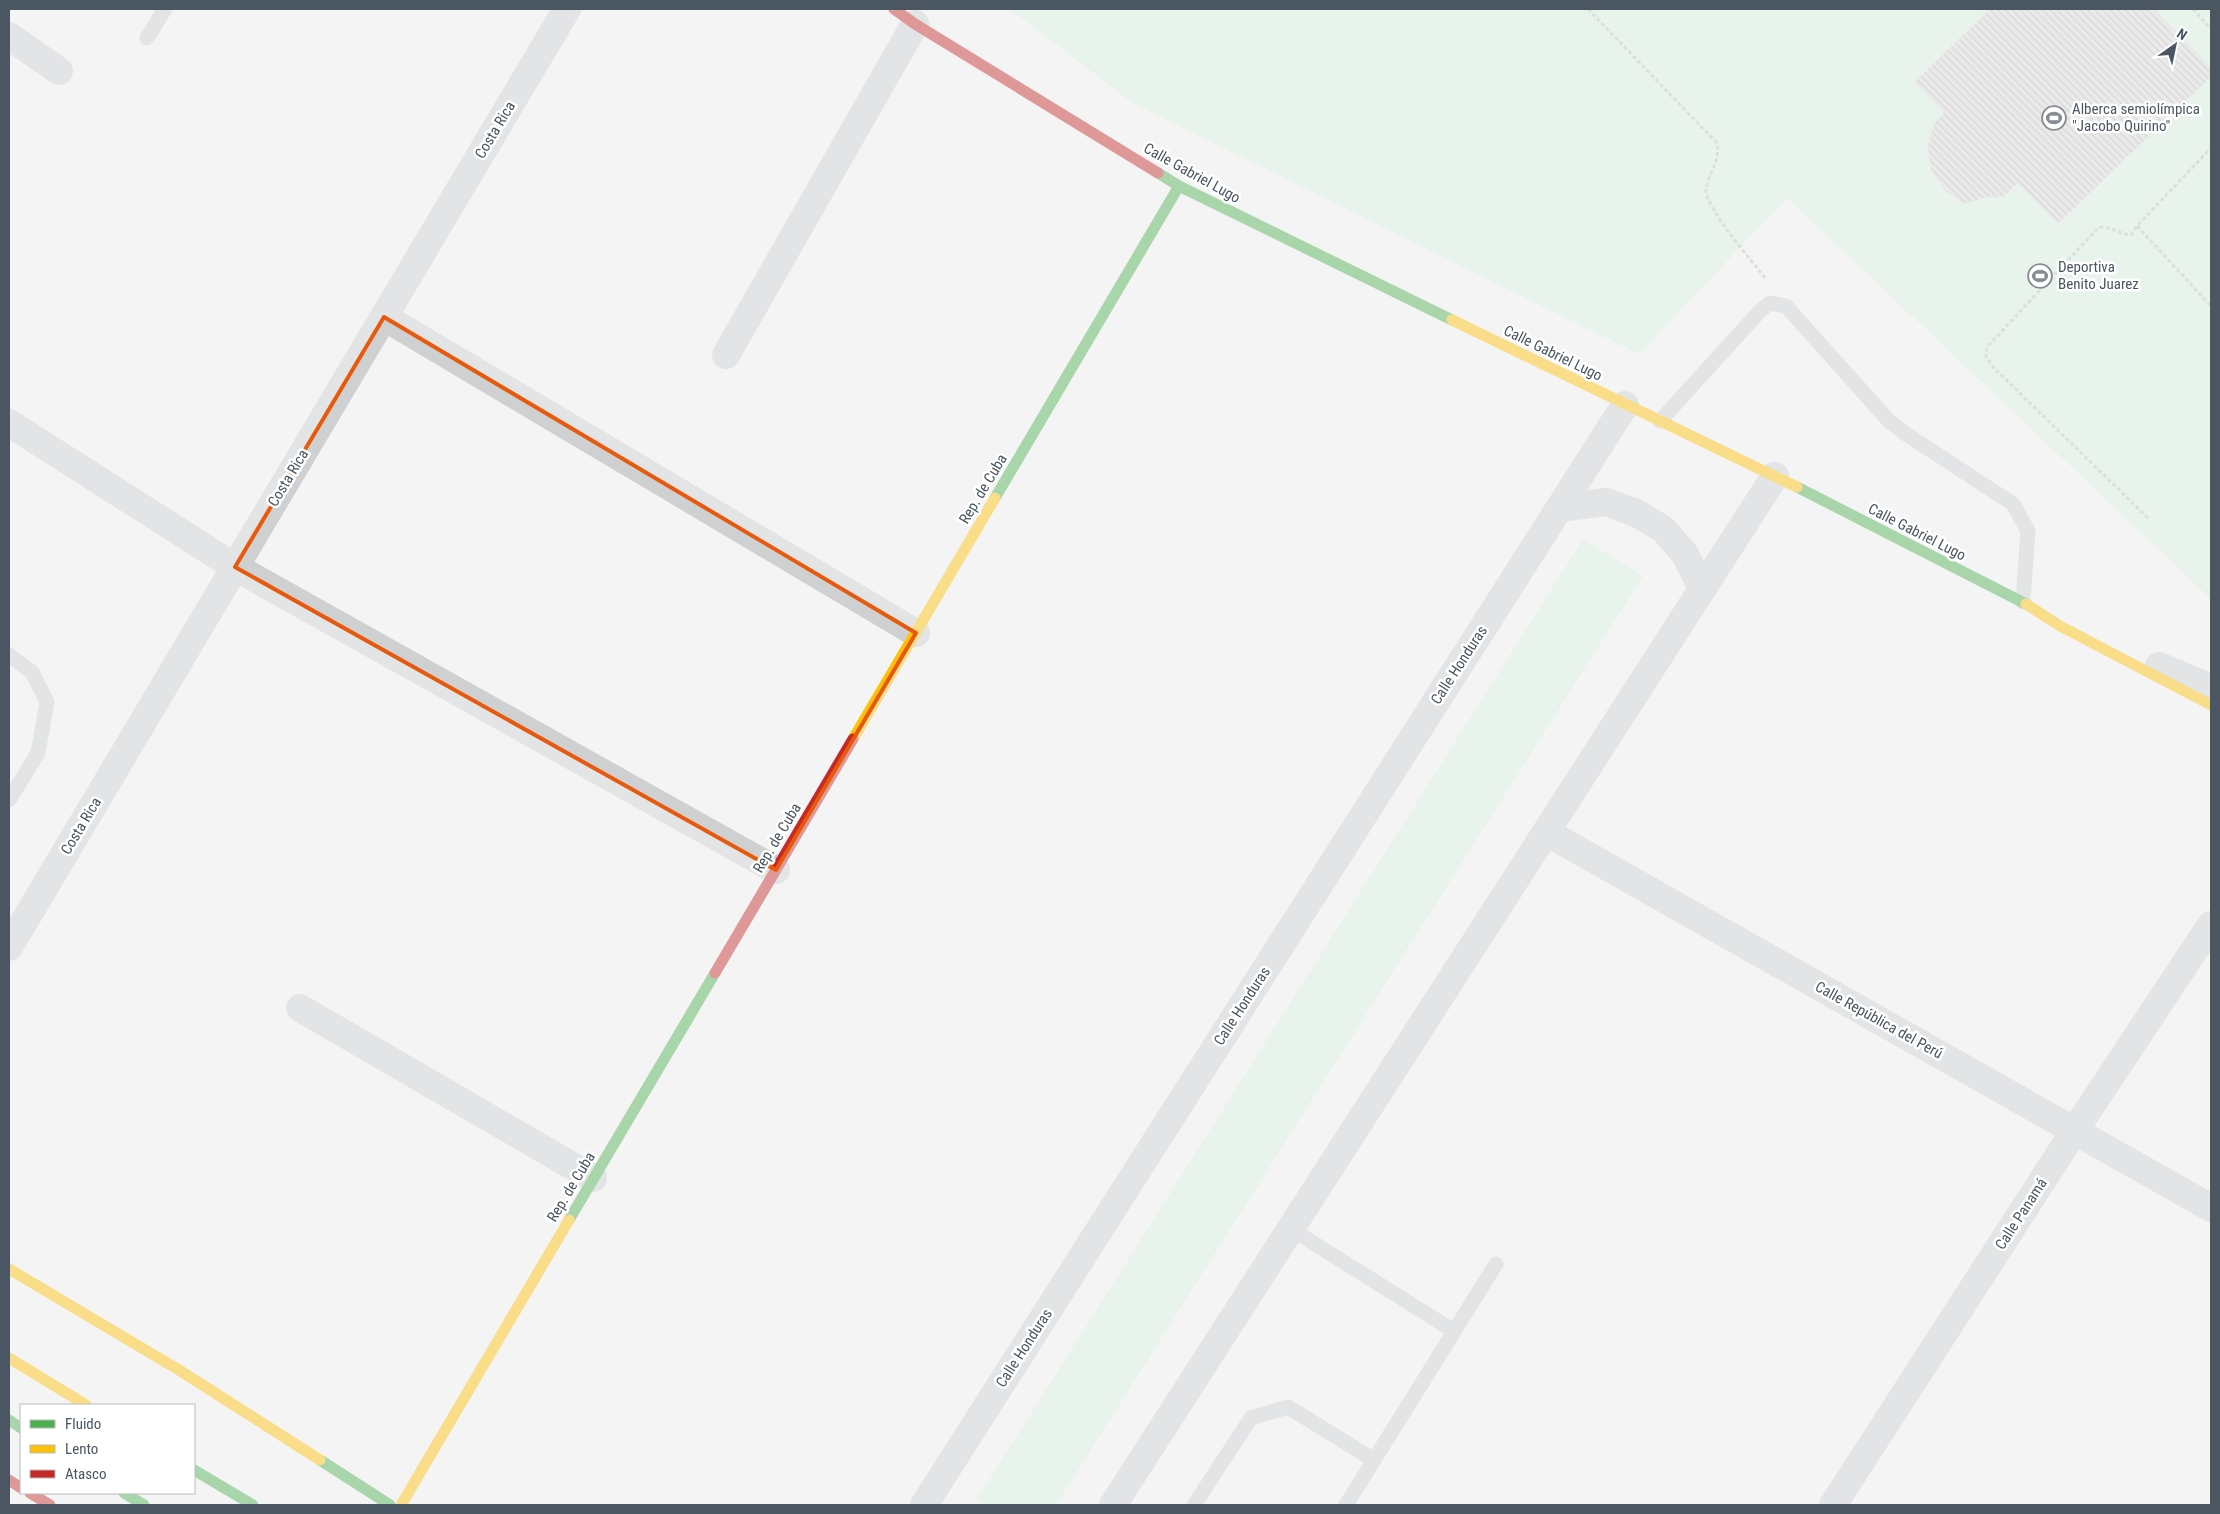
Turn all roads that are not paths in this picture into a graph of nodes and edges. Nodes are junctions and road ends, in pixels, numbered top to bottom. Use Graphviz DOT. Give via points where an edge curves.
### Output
graph roads {
  1 [pos="165,9"];
  2 [pos="567,9"];
  3 [pos="904,16"];
  4 [pos="9,36"];
  5 [pos="146,38"];
  6 [pos="59,71"];
  7 [pos="1178,186"];
  8 [pos="384,317"];
  9 [pos="726,355"];
  10 [pos="1625,405"];
  11 [pos="1660,422"];
  12 [pos="9,424"];
  13 [pos="1775,476"];
  14 [pos="1560,508"];
  15 [pos="235,567"];
  16 [pos="1702,589"];
  17 [pos="2023,602"];
  18 [pos="2060,626"];
  19 [pos="916,632"];
  20 [pos="9,655"];
  21 [pos="2211,688"];
  22 [pos="2211,705"];
  23 [pos="9,800"];
  24 [pos="1546,832"];
  25 [pos="776,870"];
  26 [pos="2211,924"];
  27 [pos="9,947"];
  28 [pos="300,1008"];
  29 [pos="2075,1130"];
  30 [pos="593,1178"];
  31 [pos="2211,1208"];
  32 [pos="1291,1229"];
  33 [pos="1496,1264"];
  34 [pos="9,1269"];
  35 [pos="1454,1331"];
  36 [pos="9,1358"];
  37 [pos="84,1404"];
  38 [pos="9,1420"];
  39 [pos="20,1427"];
  40 [pos="1374,1460"];
  41 [pos="195,1471"];
  42 [pos="9,1480"];
  43 [pos="20,1487"];
  44 [pos="32,1494"];
  45 [pos="126,1494"];
  46 [pos="50,1505"];
  47 [pos="144,1505"];
  48 [pos="253,1505"];
  49 [pos="390,1505"];
  50 [pos="401,1505"];
  51 [pos="924,1505"];
  52 [pos="1113,1505"];
  53 [pos="1194,1505"];
  54 [pos="1346,1505"];
  55 [pos="1833,1505"];
  1 -- 5 [label="lane"];
  2 -- 8 [label="street, Costa Rica"];
  3 -- 7 [label="street, Calle Gabriel Lugo"];
  3 -- 9 [label="street"];
  4 -- 6 [label="street"];
  7 -- 10 [label="street, Calle Gabriel Lugo"];
  7 -- 19 [label="street, Rep. de Cuba"];
  8 -- 15 [label="street, Costa Rica"];
  8 -- 19 [label="street"];
  10 -- 11 [label="street, Calle Gabriel Lugo"];
  10 -- 14 [label="street, Calle Honduras"];
  11 -- 13 [label="street, Calle Gabriel Lugo"];
  11 -- 17 [label="lane" via="1760,310 1770,303 1786,306 1888,420 2013,504 2028,531"];
  12 -- 15 [label="street"];
  13 -- 16 [label="street"];
  13 -- 17 [label="street, Calle Gabriel Lugo"];
  14 -- 16 [label="street" via="1606,502 1636,512 1663,529 1685,554"];
  14 -- 51 [label="street, Calle Honduras"];
  15 -- 25 [label="street"];
  15 -- 27 [label="street, Costa Rica"];
  16 -- 24 [label="street"];
  17 -- 18 [label="street, Calle Gabriel Lugo"];
  18 -- 21 [label="street"];
  18 -- 22 [label="street, Calle Gabriel Lugo"];
  19 -- 25 [label="street, Rep. de Cuba"];
  20 -- 23 [label="lane" via="32,672 47,702 38,753"];
  24 -- 29 [label="street, Calle República del Perú"];
  24 -- 32 [label="street"];
  25 -- 30 [label="street, Rep. de Cuba"];
  26 -- 29 [label="street, Calle Panamá"];
  28 -- 30 [label="street"];
  29 -- 31 [label="street, Calle República del Perú"];
  29 -- 55 [label="street, Calle Panamá"];
  30 -- 50 [label="street, Rep. de Cuba"];
  32 -- 35 [label="lane"];
  32 -- 52 [label="street"];
  33 -- 35 [label="lane"];
  34 -- 49 [label="street" via="179,1370"];
  35 -- 40 [label="lane"];
  36 -- 37 [label="street"];
  38 -- 39 [label="street"];
  40 -- 53 [label="lane" via="1288,1407 1251,1418"];
  40 -- 54 [label="lane"];
  41 -- 48 [label="street"];
  42 -- 43 [label="street"];
  44 -- 46 [label="street"];
  45 -- 47 [label="street"];
}
